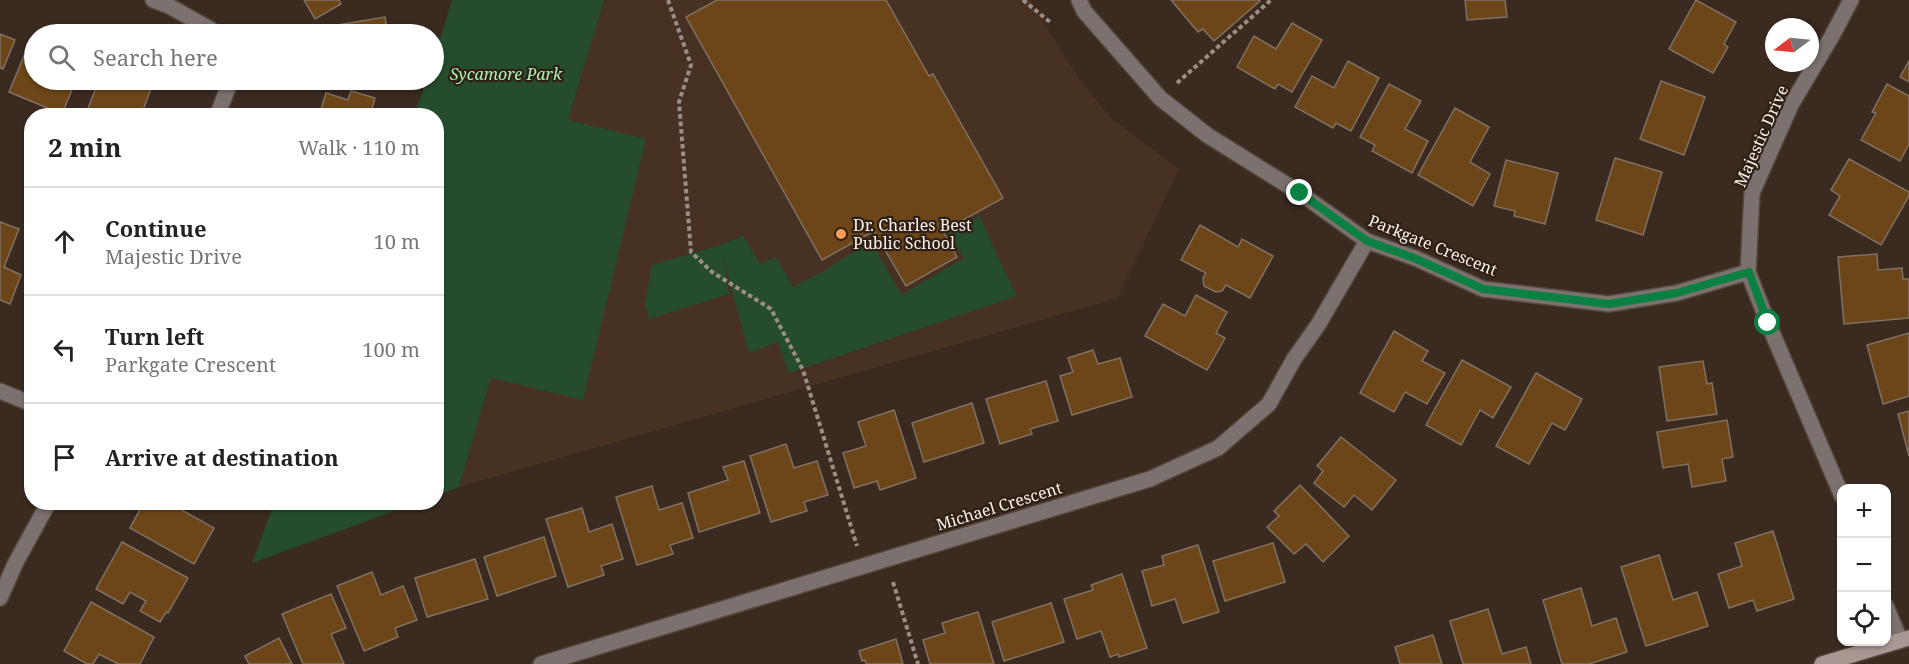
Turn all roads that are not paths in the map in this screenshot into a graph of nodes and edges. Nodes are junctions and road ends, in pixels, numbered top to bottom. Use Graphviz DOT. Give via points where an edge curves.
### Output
graph roads {
  1 [pos="153,0"];
  2 [pos="1079,0"];
  3 [pos="1851,0"];
  4 [pos="201,24"];
  5 [pos="227,90"];
  6 [pos="221,108"];
  7 [pos="1367,241"];
  8 [pos="1749,272"];
  9 [pos="0,391"];
  10 [pos="24,401"];
  11 [pos="1837,484"];
  12 [pos="45,510"];
  13 [pos="0,598"];
  14 [pos="1891,613"];
  15 [pos="1905,639"];
  16 [pos="541,664"];
  17 [pos="1822,664"];
  1 -- 4 [label="street"];
  2 -- 7 [label="street, Parkgate Crescent" via="1084,11 1160,98 1207,135 1300,193"];
  3 -- 8 [label="street, Majestic Drive" via="1791,105 1752,193"];
  5 -- 6 [label="street"];
  7 -- 8 [label="street, Parkgate Crescent" via="1483,289 1609,304 1677,293"];
  7 -- 16 [label="street, Michael Crescent" via="1269,404 1218,448 1150,479"];
  8 -- 11 [label="street, Majestic Drive"];
  9 -- 10 [label="street"];
  12 -- 13 [label="street"];
  14 -- 15 [label="street"];
  15 -- 17 [label="street"];
}
